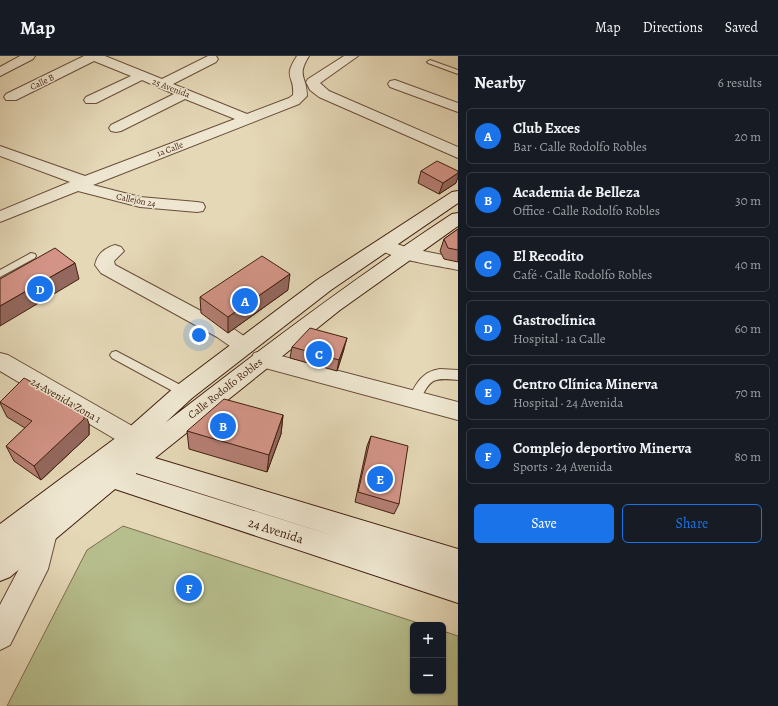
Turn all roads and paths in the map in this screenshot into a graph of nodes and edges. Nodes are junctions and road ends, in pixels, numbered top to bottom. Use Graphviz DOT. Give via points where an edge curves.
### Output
graph roads {
  1 [pos="29,56"];
  2 [pos="94,56"];
  3 [pos="303,56"];
  4 [pos="352,56"];
  5 [pos="212,59"];
  6 [pos="430,62"];
  7 [pos="0,72"];
  8 [pos="458,72"];
  9 [pos="140,76"];
  10 [pos="162,84"];
  11 [pos="395,84"];
  12 [pos="186,93"];
  13 [pos="11,97"];
  14 [pos="91,100"];
  15 [pos="458,108"];
  16 [pos="247,119"];
  17 [pos="116,128"];
  18 [pos="0,151"];
  19 [pos="458,153"];
  20 [pos="80,183"];
  21 [pos="458,196"];
  22 [pos="197,207"];
  23 [pos="0,217"];
  24 [pos="458,218"];
  25 [pos="384,245"];
  26 [pos="115,251"];
  27 [pos="404,253"];
  28 [pos="31,256"];
  29 [pos="458,264"];
  30 [pos="0,274"];
  31 [pos="244,346"];
  32 [pos="116,356"];
  33 [pos="262,359"];
  34 [pos="0,361"];
  35 [pos="458,375"];
  36 [pos="184,392"];
  37 [pos="414,400"];
  38 [pos="458,411"];
  39 [pos="133,450"];
  40 [pos="104,471"];
  41 [pos="44,533"];
  42 [pos="0,540"];
  43 [pos="458,562"];
  44 [pos="0,568"];
  45 [pos="458,589"];
  46 [pos="0,635"];
  1 -- 7 [label="street"];
  2 -- 9 [label="street, 25 Avenida"];
  2 -- 13 [label="street, Calle B"];
  3 -- 16 [label="street, 1a Calle" via="295,68 300,96"];
  4 -- 19 [label="street" via="320,76 313,82 315,87 324,94"];
  5 -- 10 [label="street"];
  6 -- 8 [label="lane"];
  9 -- 10 [label="street, 25 Avenida"];
  9 -- 14 [label="street"];
  10 -- 12 [label="street, 25 Avenida"];
  11 -- 15 [label="street"];
  12 -- 16 [label="street, 25 Avenida"];
  12 -- 17 [label="street"];
  16 -- 20 [label="street, 1a Calle"];
  18 -- 20 [label="street"];
  20 -- 22 [label="street, Callejón 24" via="140,202"];
  20 -- 23 [label="street, 1a Calle"];
  21 -- 25 [label="street, Calle Rodolfo Robles"];
  24 -- 27 [label="street, Calle Rodolfo Robles"];
  25 -- 27 [label="street"];
  25 -- 31 [label="street, Calle Rodolfo Robles" via="324,285"];
  26 -- 31 [label="street" via="105,259 104,264 108,269 224,332"];
  27 -- 29 [label="street"];
  27 -- 33 [label="street, Calle Rodolfo Robles"];
  28 -- 30 [label="lane"];
  31 -- 36 [label="street, Calle Rodolfo Robles"];
  32 -- 36 [label="lane"];
  33 -- 37 [label="street"];
  33 -- 39 [label="street, Calle Rodolfo Robles"];
  34 -- 39 [label="street, 24 Avenida Zona 1"];
  35 -- 37 [label="lane" via="431,375 424,381"];
  36 -- 39 [label="street, Calle Rodolfo Robles"];
  37 -- 38 [label="street"];
  39 -- 40 [label="street, Calle Rodolfo Robles"];
  39 -- 43 [label="street, 24 Avenida"];
  40 -- 41 [label="street, Calle Rodolfo Robles"];
  40 -- 42 [label="street, Calle Rodolfo Robles"];
  40 -- 45 [label="street, 24 Avenida"];
  41 -- 44 [label="street, Calle Rodolfo Robles"];
  41 -- 46 [label="street" via="34,569"];
}
